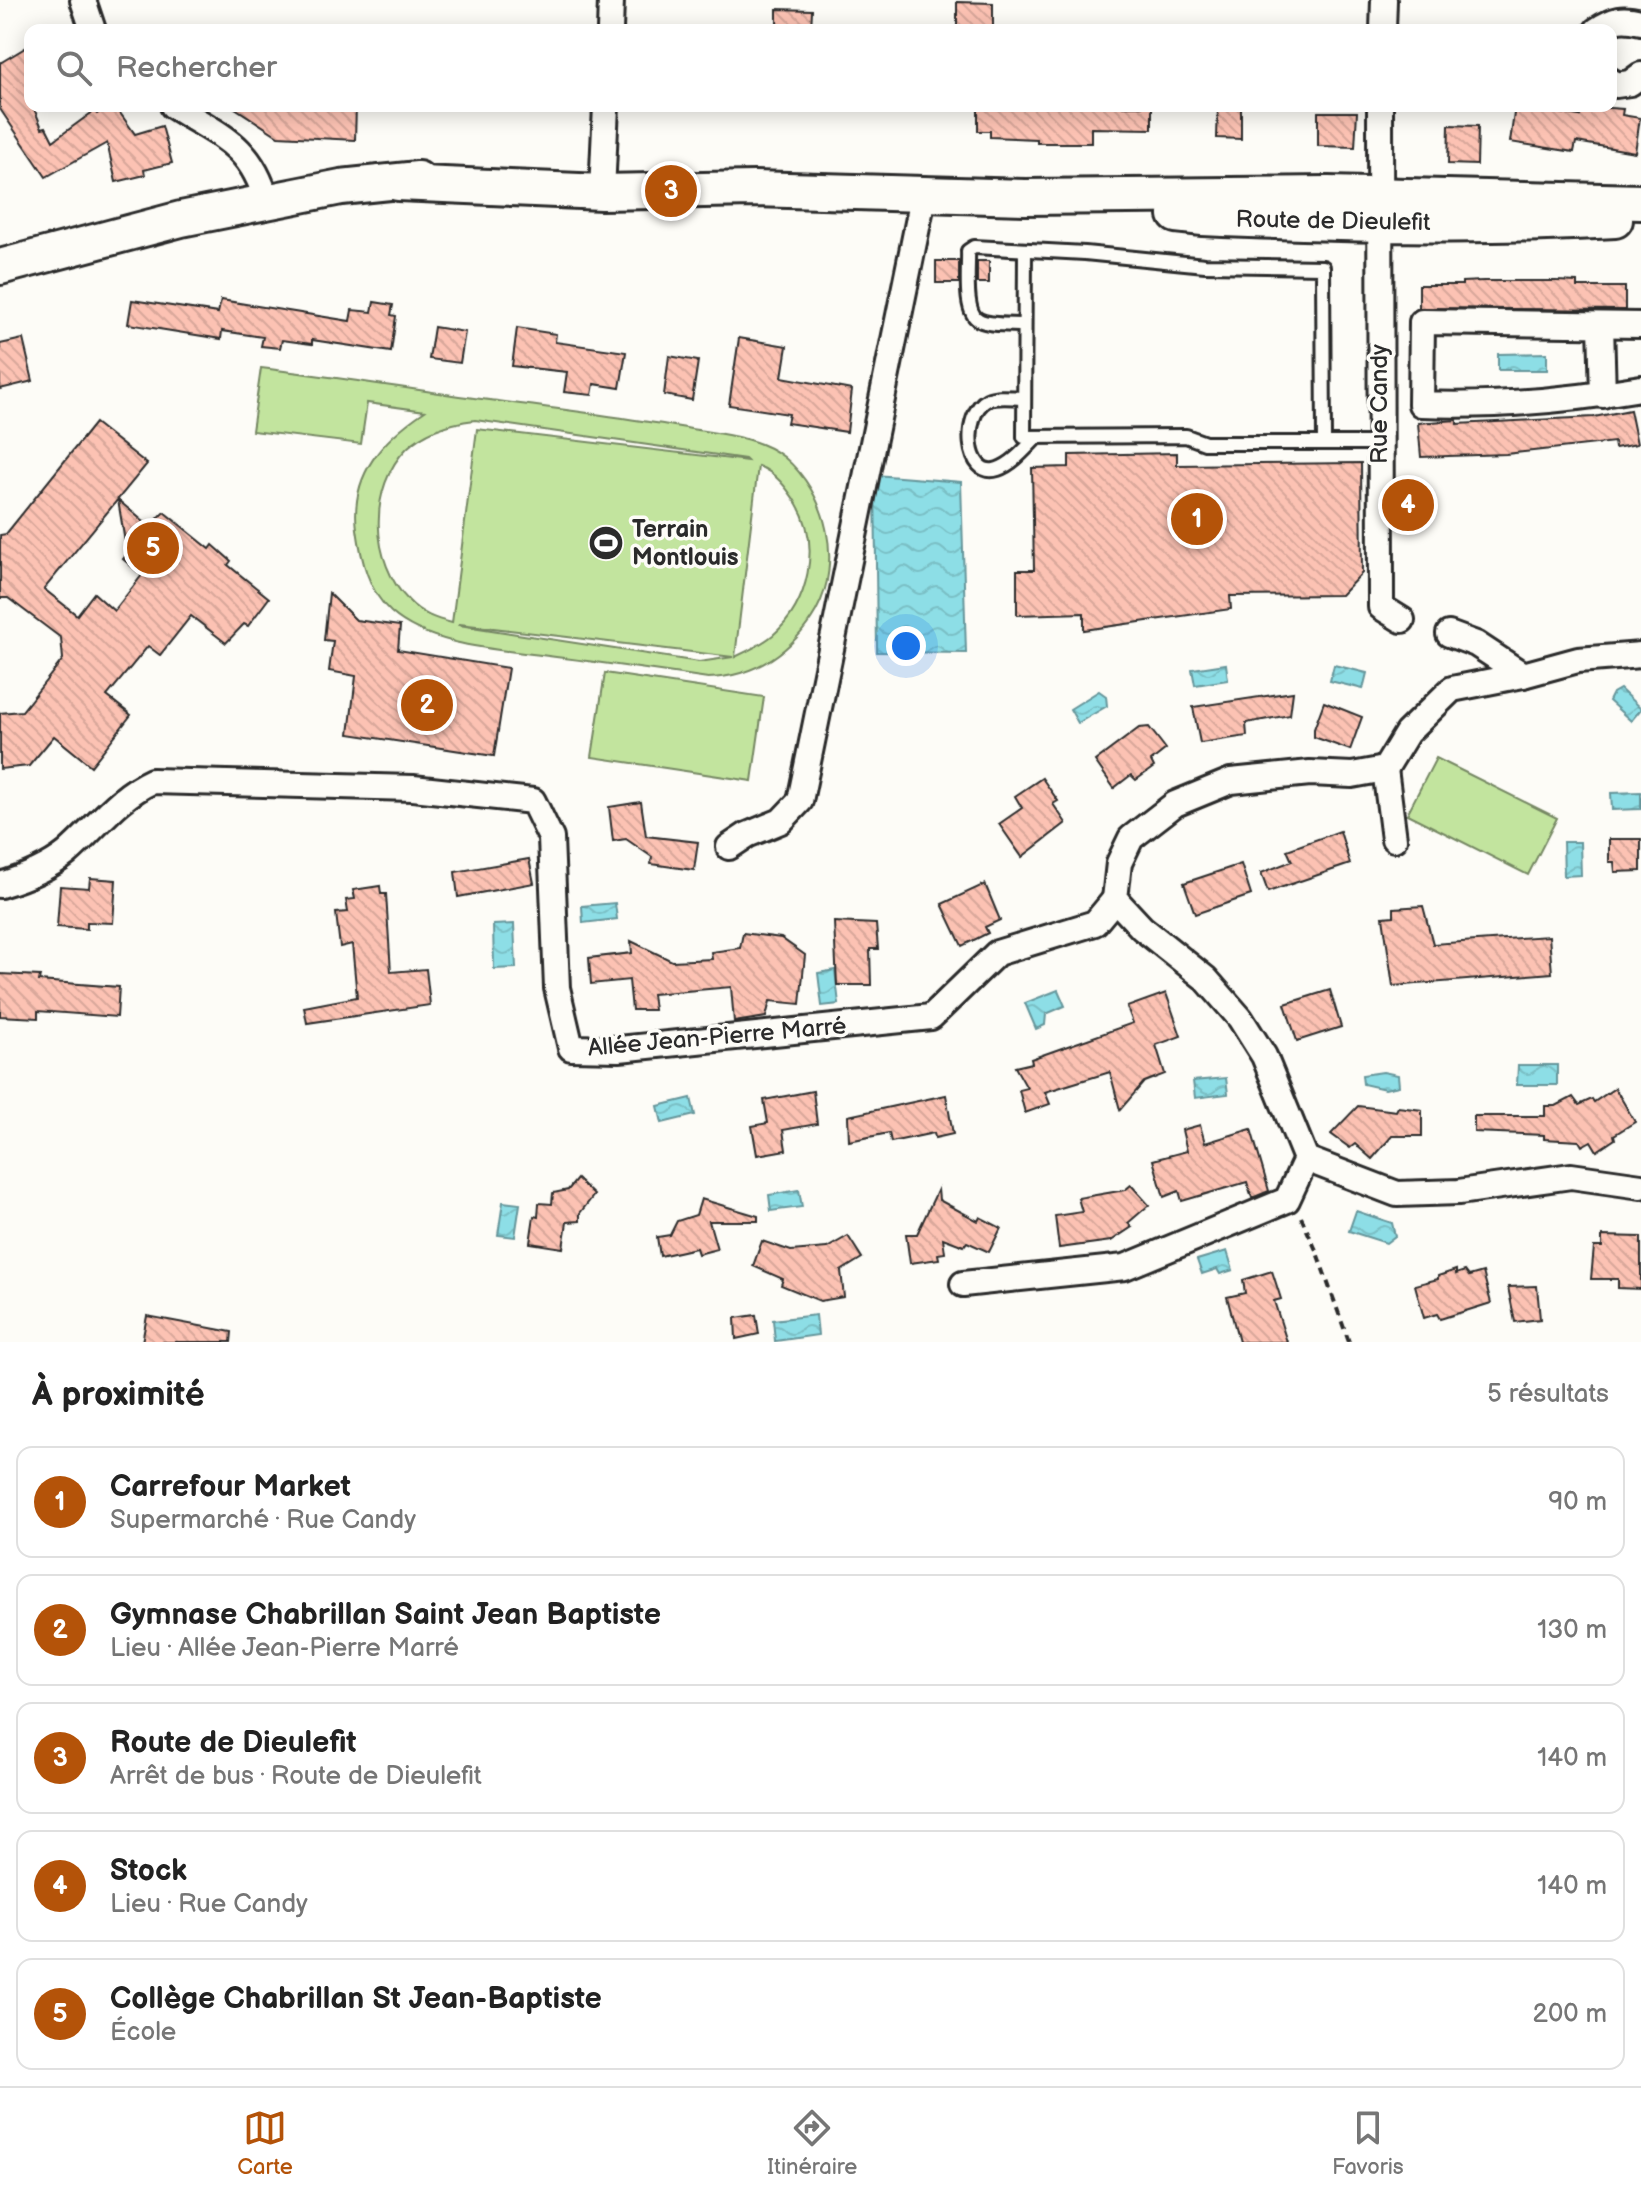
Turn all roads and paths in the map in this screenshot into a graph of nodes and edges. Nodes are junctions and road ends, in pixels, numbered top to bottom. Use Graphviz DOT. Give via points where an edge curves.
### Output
graph roads {
  1 [pos="83,0"];
  2 [pos="611,0"];
  3 [pos="1384,0"];
  4 [pos="1641,22"];
  5 [pos="91,24"];
  6 [pos="610,24"];
  7 [pos="1383,24"];
  8 [pos="1605,24"];
  9 [pos="1641,75"];
  10 [pos="1617,85"];
  11 [pos="183,112"];
  12 [pos="606,112"];
  13 [pos="1380,112"];
  14 [pos="602,180"];
  15 [pos="924,193"];
  16 [pos="1025,197"];
  17 [pos="267,202"];
  18 [pos="1641,202"];
  19 [pos="1379,209"];
  20 [pos="1641,217"];
  21 [pos="1025,250"];
  22 [pos="0,267"];
  23 [pos="0,283"];
  24 [pos="1024,325"];
  25 [pos="1601,325"];
  26 [pos="1641,325"];
  27 [pos="1379,365"];
  28 [pos="1422,368"];
  29 [pos="1641,388"];
  30 [pos="1603,395"];
  31 [pos="1024,398"];
  32 [pos="1037,437"];
  33 [pos="1324,443"];
  34 [pos="1380,443"];
  35 [pos="1402,620"];
  36 [pos="1449,634"];
  37 [pos="1641,655"];
  38 [pos="1523,675"];
  39 [pos="1385,769"];
  40 [pos="1394,839"];
  41 [pos="729,847"];
  42 [pos="0,885"];
  43 [pos="1115,899"];
  44 [pos="1306,1159"];
  45 [pos="1641,1186"];
  46 [pos="1290,1192"];
  47 [pos="963,1284"];
  48 [pos="1349,1342"];
  1 -- 5 [label="street"];
  2 -- 6 [label="street"];
  3 -- 7 [label="street"];
  4 -- 8 [label="street" via="1623,17"];
  9 -- 10 [label="street"];
  11 -- 17 [label="street" via="237,146 260,177"];
  12 -- 14 [label="street"];
  13 -- 19 [label="street, Rue Candy"];
  14 -- 15 [label="main road, Route de Dieulefit"];
  14 -- 17 [label="main road, Route de Dieulefit" via="398,183 341,187"];
  15 -- 16 [label="main road, Route de Dieulefit"];
  15 -- 41 [label="street" via="800,801 781,821"];
  16 -- 19 [label="main road, Route de Dieulefit" via="1203,218"];
  16 -- 19 [label="main road, Route de Dieulefit" via="1328,194 1356,208"];
  17 -- 22 [label="main road, Route de Dieulefit"];
  17 -- 23 [label="main road, Route de Dieulefit"];
  18 -- 19 [label="main road, Route de Dieulefit" via="1559,199"];
  19 -- 20 [label="main road, Route de Dieulefit" via="1542,224"];
  19 -- 27 [label="street, Rue Candy"];
  21 -- 24 [label="lane"];
  21 -- 24 [label="lane" via="968,251 973,316"];
  21 -- 33 [label="lane" via="1205,265 1323,267"];
  24 -- 31 [label="lane"];
  25 -- 26 [label="street"];
  25 -- 28 [label="street" via="1422,322"];
  25 -- 30 [label="street"];
  27 -- 28 [label="street"];
  27 -- 34 [label="street, Rue Candy"];
  28 -- 30 [label="street" via="1421,404"];
  29 -- 30 [label="street"];
  31 -- 32 [label="lane" via="1024,437"];
  31 -- 32 [label="lane" via="988,399 979,406 971,423 975,459 987,470 999,469"];
  32 -- 33 [label="lane" via="1186,436 1205,443"];
  33 -- 34 [label="lane"];
  34 -- 35 [label="street, Rue Candy" via="1381,607"];
  36 -- 38 [label="street" via="1476,644"];
  37 -- 38 [label="street" via="1578,660"];
  38 -- 39 [label="street" via="1452,689 1407,733"];
  39 -- 40 [label="street"];
  39 -- 43 [label="street" via="1231,781 1175,804 1131,838 1119,863"];
  42 -- 43 [label="street, Allée Jean-Pierre Marré" via="56,861 121,800 152,781 413,788 533,801 551,838 557,988 571,1048 619,1049 931,1017 997,953 1095,923"];
  43 -- 44 [label="street" via="1206,979 1240,1018 1264,1056"];
  44 -- 45 [label="street" via="1397,1194 1459,1192 1571,1176"];
  44 -- 46 [label="street"];
  46 -- 47 [label="street" via="1287,1200 1125,1267"];
  46 -- 48 [label="path"];
}
